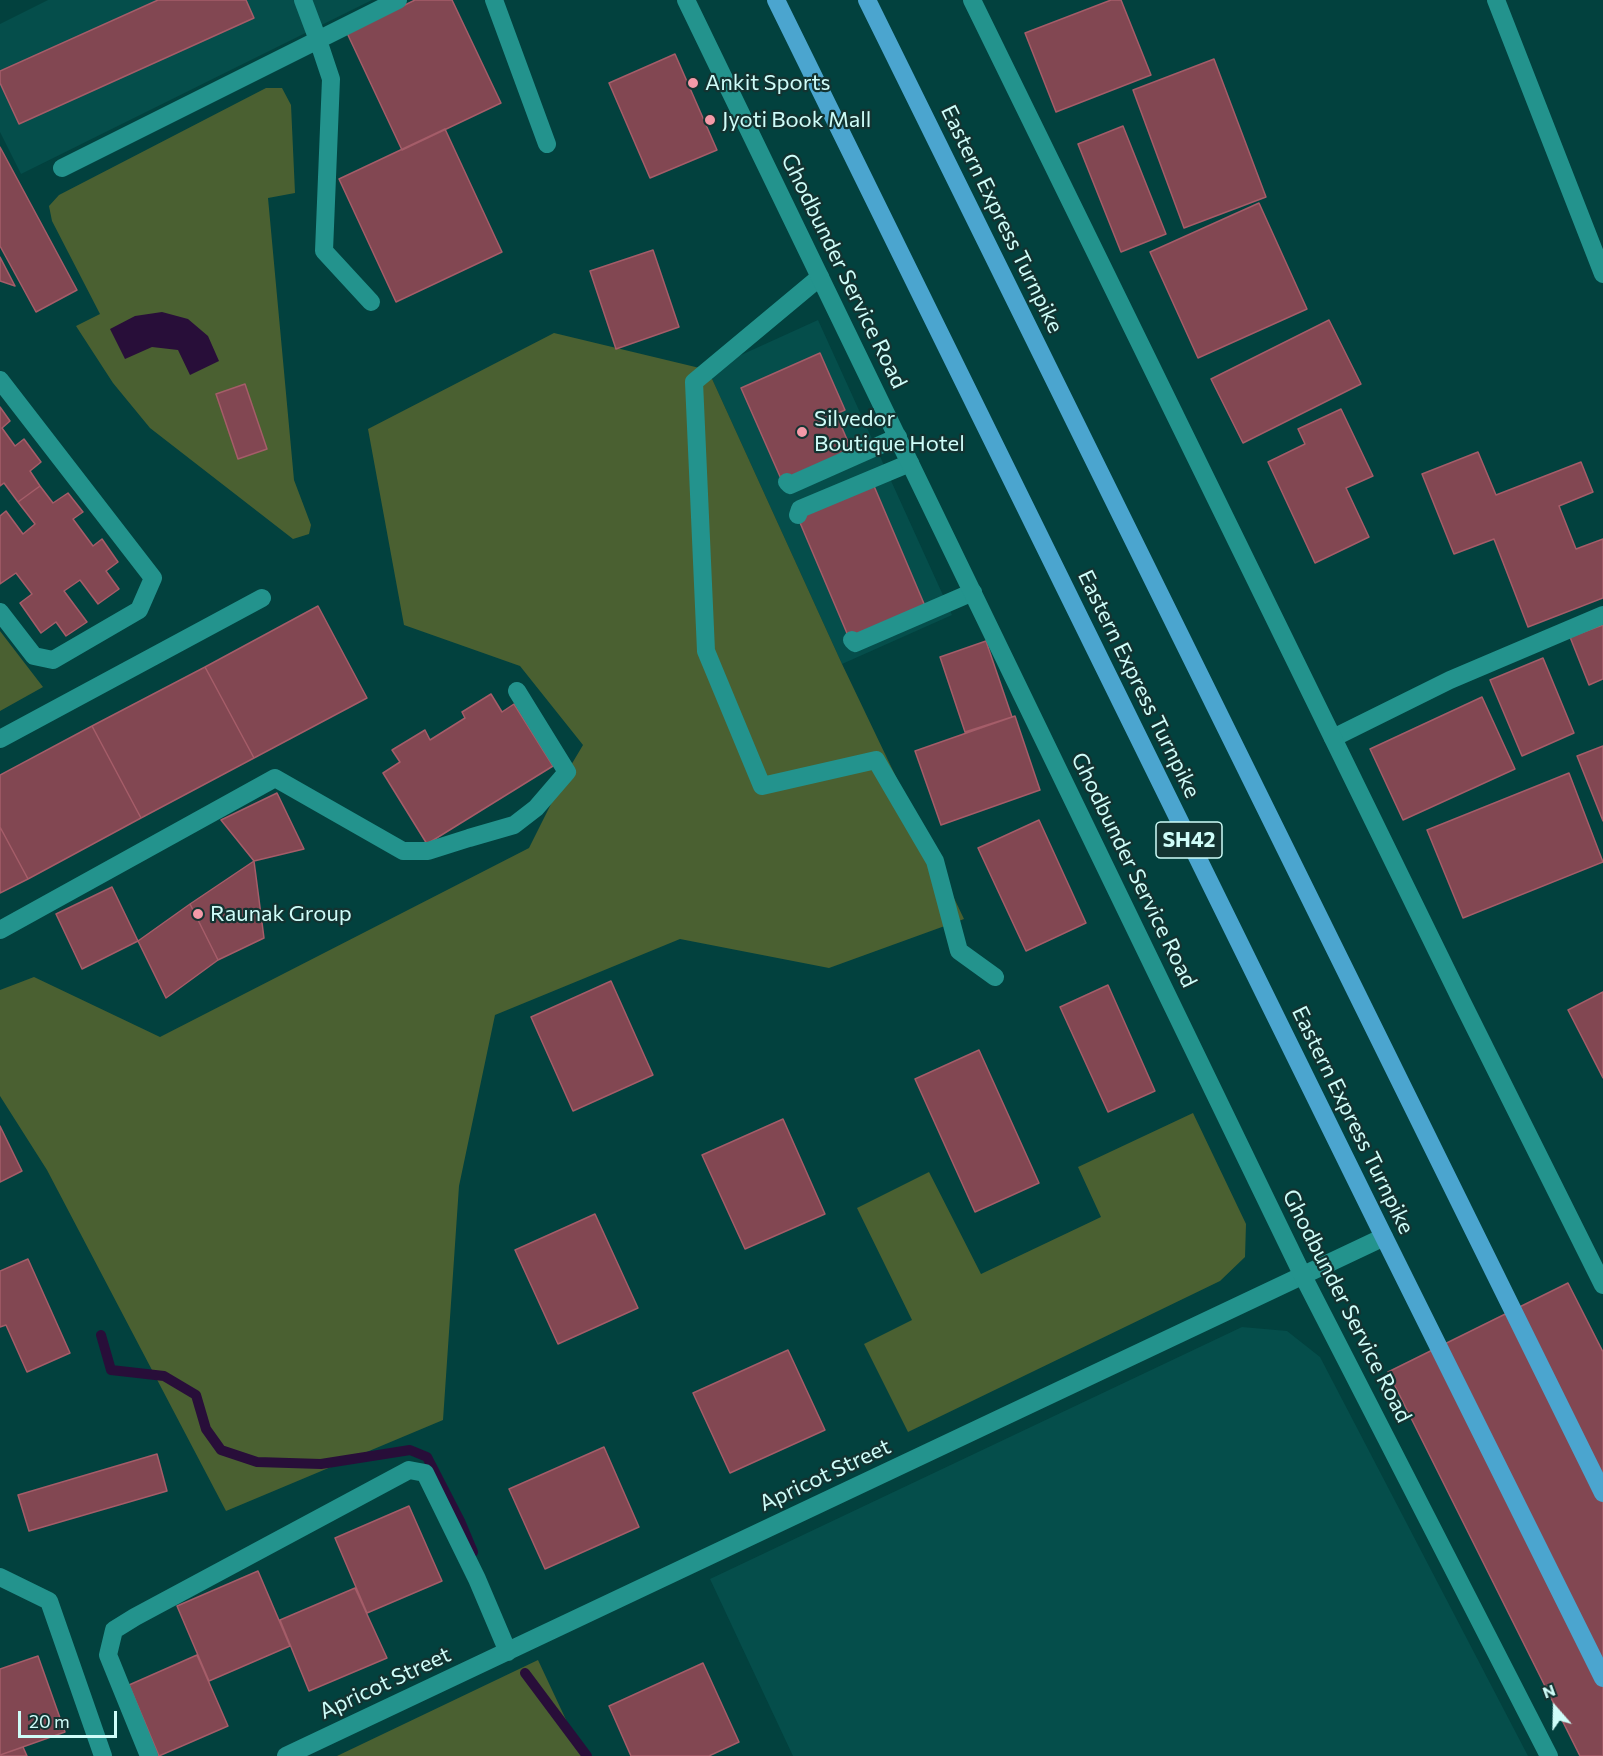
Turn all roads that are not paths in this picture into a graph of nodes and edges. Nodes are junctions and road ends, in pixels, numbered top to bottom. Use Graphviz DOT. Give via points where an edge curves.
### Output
graph roads {
  1 [pos="303,0"];
  2 [pos="398,0"];
  3 [pos="494,0"];
  4 [pos="686,0"];
  5 [pos="776,0"];
  6 [pos="867,0"];
  7 [pos="972,0"];
  8 [pos="1496,0"];
  9 [pos="318,40"];
  10 [pos="547,144"];
  11 [pos="62,168"];
  12 [pos="1603,274"];
  13 [pos="820,277"];
  14 [pos="371,302"];
  15 [pos="0,380"];
  16 [pos="897,437"];
  17 [pos="910,463"];
  18 [pos="787,482"];
  19 [pos="798,514"];
  20 [pos="973,592"];
  21 [pos="262,598"];
  22 [pos="0,612"];
  23 [pos="1603,615"];
  24 [pos="852,640"];
  25 [pos="518,691"];
  26 [pos="1333,738"];
  27 [pos="0,739"];
  28 [pos="0,930"];
  29 [pos="995,977"];
  30 [pos="1384,1237"];
  31 [pos="1303,1276"];
  32 [pos="1603,1284"];
  33 [pos="1603,1493"];
  34 [pos="0,1577"];
  35 [pos="508,1652"];
  36 [pos="1603,1678"];
  37 [pos="103,1756"];
  38 [pos="149,1756"];
  39 [pos="286,1756"];
  40 [pos="1549,1756"];
  1 -- 9 [label="street"];
  2 -- 9 [label="street"];
  3 -- 10 [label="street"];
  4 -- 13 [label="street, Ghodbunder Service Road"];
  5 -- 30 [label="main road, Eastern Express Turnpike / SH42"];
  6 -- 33 [label="main road, Eastern Express Turnpike"];
  7 -- 26 [label="street"];
  8 -- 12 [label="street"];
  9 -- 11 [label="street"];
  9 -- 14 [label="street" via="331,79 324,251"];
  13 -- 16 [label="street, Ghodbunder Service Road"];
  13 -- 29 [label="street" via="694,382 706,651 762,786 876,760 935,861 959,951"];
  15 -- 22 [label="street" via="153,578 139,610 53,660 34,656"];
  16 -- 17 [label="street, Ghodbunder Service Road"];
  16 -- 18 [label="street" via="790,485"];
  17 -- 19 [label="street" via="800,509"];
  17 -- 20 [label="street, Ghodbunder Service Road"];
  20 -- 24 [label="street" via="855,643"];
  20 -- 31 [label="street, Ghodbunder Service Road"];
  21 -- 27 [label="street"];
  23 -- 26 [label="street" via="1450,680"];
  25 -- 28 [label="street" via="567,772 514,825 428,851 403,851 275,778"];
  26 -- 32 [label="street"];
  30 -- 31 [label="street, Apricot Street"];
  30 -- 36 [label="main road, Eastern Express Turnpike / SH42"];
  31 -- 35 [label="street, Apricot Street"];
  31 -- 40 [label="street, Ghodbunder Service Road"];
  34 -- 37 [label="street" via="49,1601"];
  35 -- 38 [label="street" via="425,1473 409,1470 114,1630 108,1655"];
  35 -- 39 [label="street, Apricot Street"];
}
